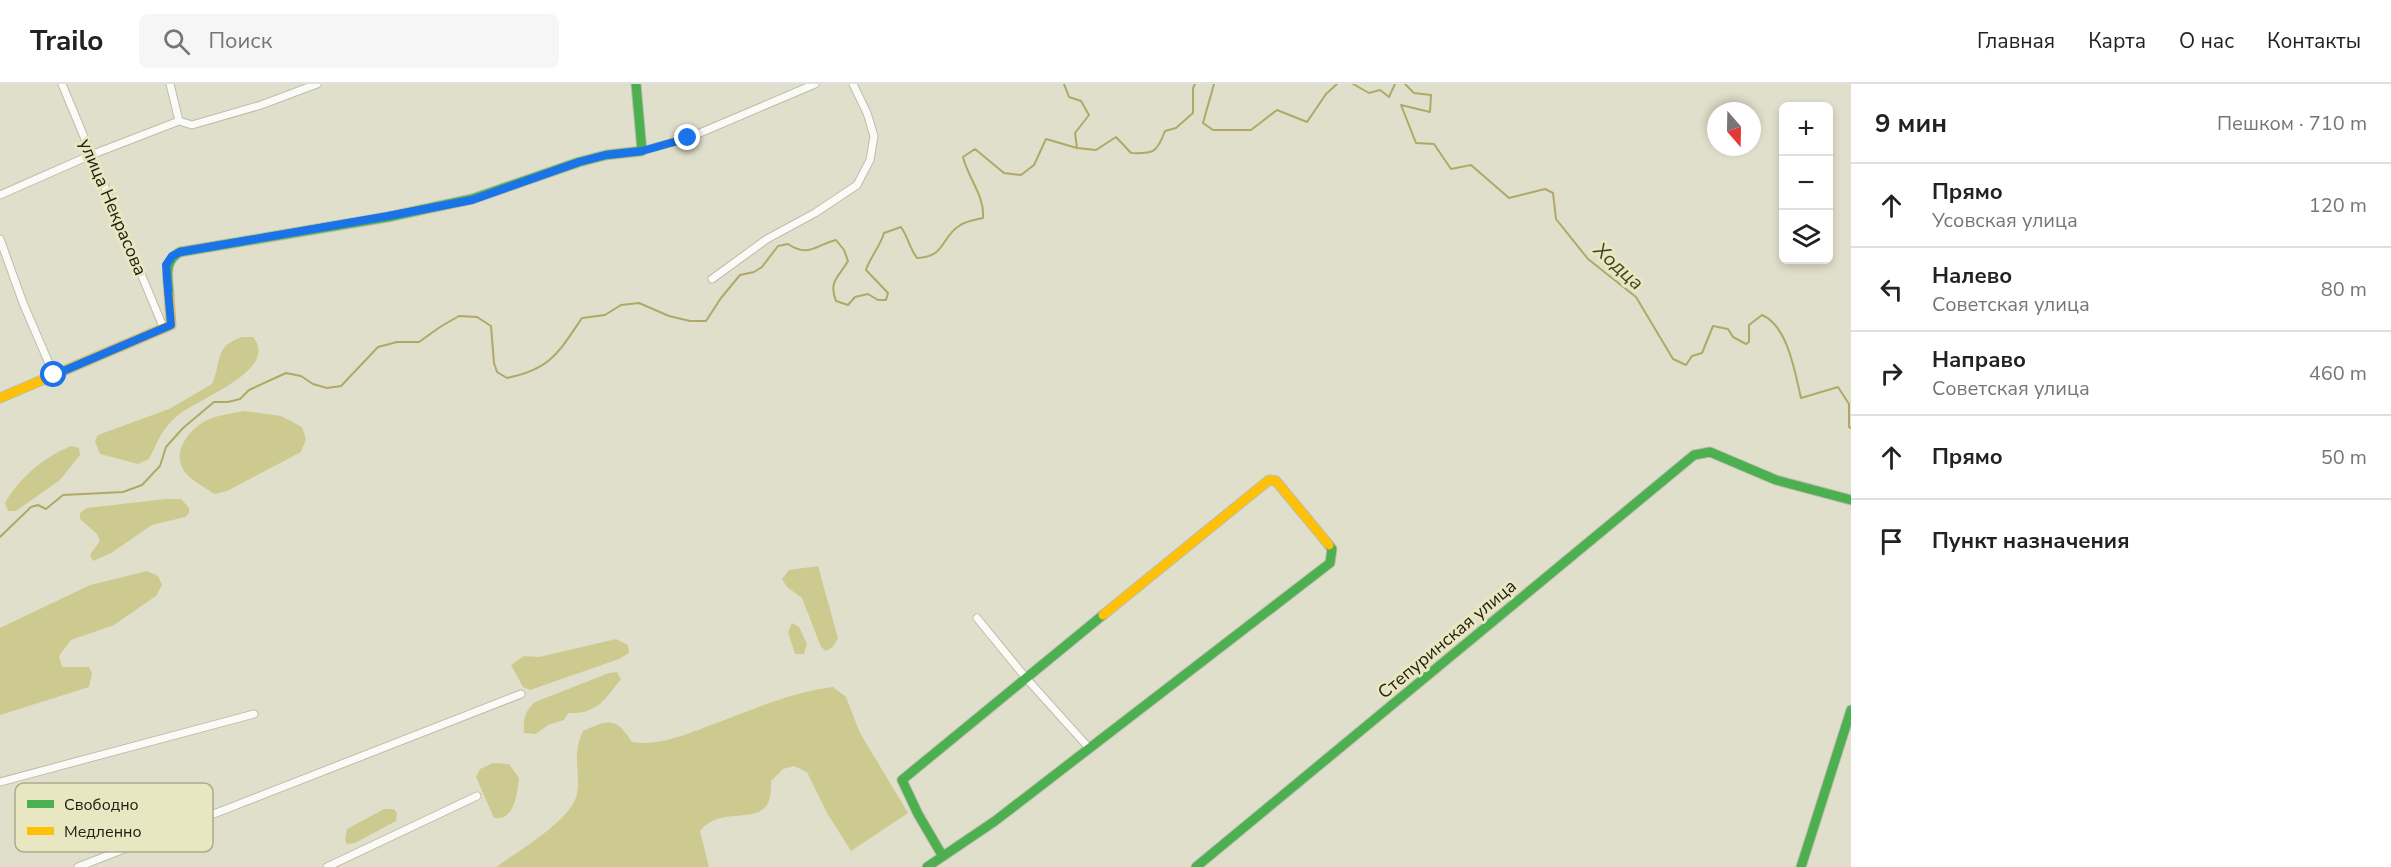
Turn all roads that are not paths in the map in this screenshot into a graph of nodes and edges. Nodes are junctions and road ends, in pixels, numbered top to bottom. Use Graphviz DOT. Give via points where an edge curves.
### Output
graph roads {
  1 [pos="62,84"];
  2 [pos="170,84"];
  3 [pos="317,84"];
  4 [pos="636,84"];
  5 [pos="815,84"];
  6 [pos="853,84"];
  7 [pos="179,121"];
  8 [pos="642,151"];
  9 [pos="92,155"];
  10 [pos="0,195"];
  11 [pos="0,239"];
  12 [pos="712,279"];
  13 [pos="164,329"];
  14 [pos="54,375"];
  15 [pos="0,398"];
  16 [pos="1851,500"];
  17 [pos="977,618"];
  18 [pos="1026,678"];
  19 [pos="521,694"];
  20 [pos="1851,710"];
  21 [pos="254,714"];
  22 [pos="1089,747"];
  23 [pos="0,782"];
  24 [pos="477,796"];
  25 [pos="213,814"];
  26 [pos="116,852"];
  27 [pos="942,855"];
  28 [pos="78,867"];
  29 [pos="327,867"];
  30 [pos="927,867"];
  31 [pos="1196,867"];
  32 [pos="1801,867"];
  1 -- 9 [label="street, улица Некрасова"];
  2 -- 7 [label="street"];
  3 -- 7 [label="street" via="192,125"];
  4 -- 8 [label="street"];
  5 -- 8 [label="street" via="688,138"];
  6 -- 12 [label="street" via="874,136 870,160 857,185 767,239"];
  7 -- 9 [label="street"];
  8 -- 13 [label="street" via="579,162 472,200 180,252 166,265 171,325"];
  9 -- 10 [label="street"];
  9 -- 13 [label="street, улица Некрасова"];
  11 -- 14 [label="street"];
  13 -- 14 [label="street"];
  14 -- 15 [label="street"];
  16 -- 31 [label="street, Степуринская улица" via="1776,480 1710,452 1694,455"];
  17 -- 18 [label="street"];
  18 -- 22 [label="street"];
  18 -- 22 [label="street" via="1264,482 1276,482 1332,549 1332,560"];
  18 -- 27 [label="street" via="902,780"];
  19 -- 25 [label="street"];
  20 -- 32 [label="street"];
  21 -- 23 [label="street"];
  22 -- 27 [label="street" via="991,824"];
  24 -- 29 [label="street"];
  26 -- 28 [label="street"];
  27 -- 30 [label="street"];
}
